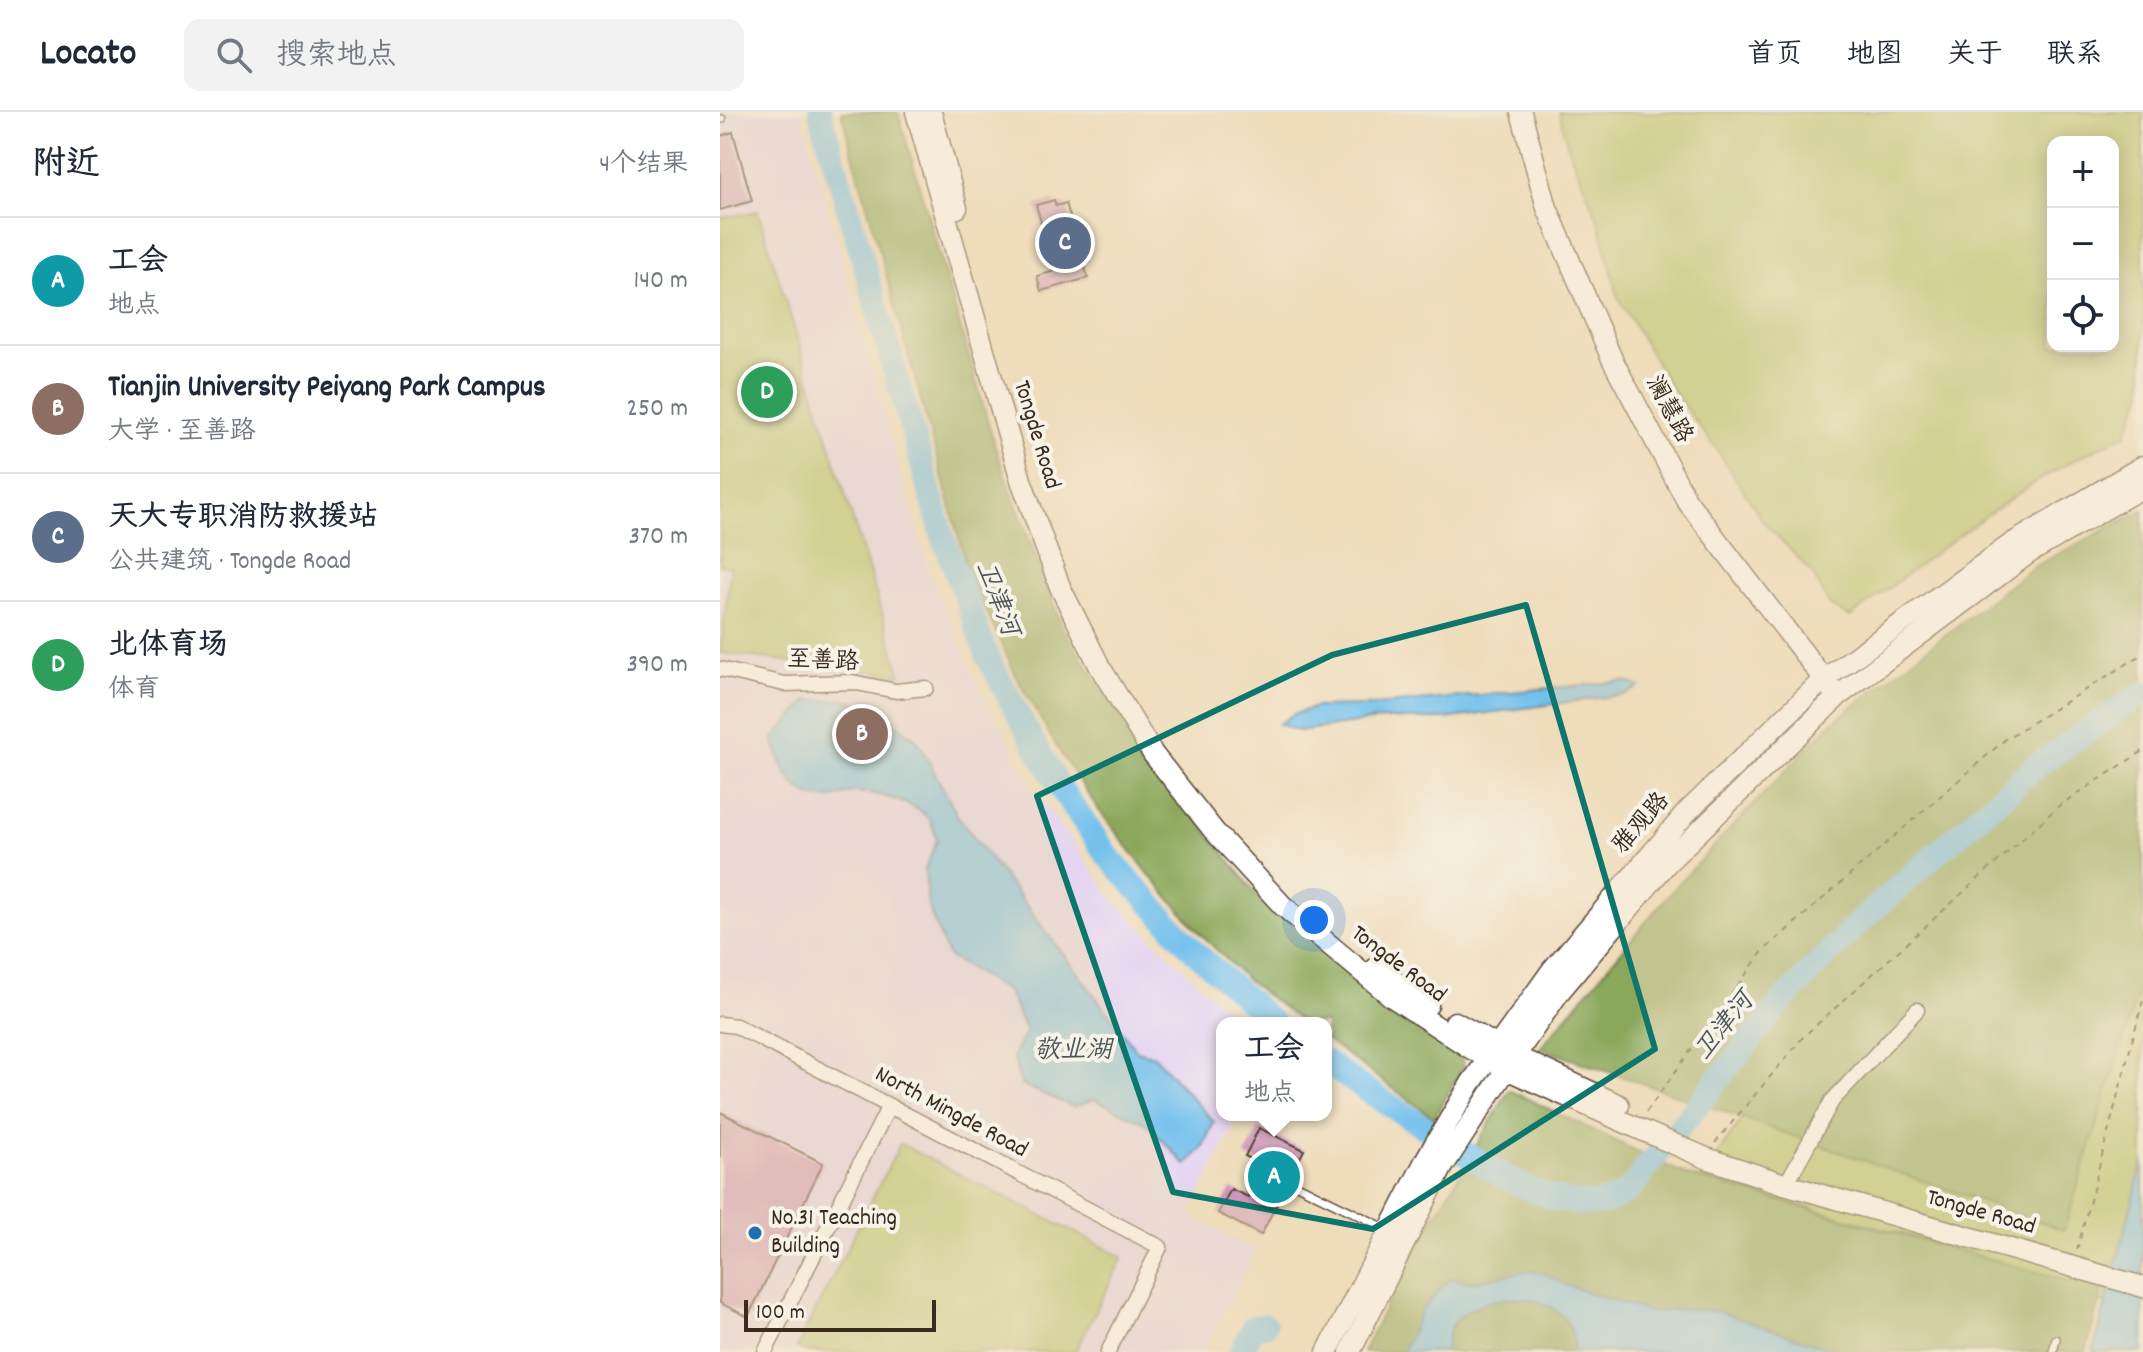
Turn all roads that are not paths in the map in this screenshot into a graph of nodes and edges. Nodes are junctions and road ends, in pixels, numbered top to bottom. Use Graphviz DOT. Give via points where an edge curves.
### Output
graph roads {
  1 [pos="916,112"];
  2 [pos="931,112"];
  3 [pos="1521,112"];
  4 [pos="2143,466"];
  5 [pos="2143,487"];
  6 [pos="720,669"];
  7 [pos="1823,680"];
  8 [pos="926,688"];
  9 [pos="1838,696"];
  10 [pos="1917,1010"];
  11 [pos="720,1024"];
  12 [pos="1501,1058"];
  13 [pos="889,1106"];
  14 [pos="1435,1163"];
  15 [pos="1788,1180"];
  16 [pos="1295,1184"];
  17 [pos="1389,1230"];
  18 [pos="2100,1268"];
  19 [pos="2143,1274"];
  20 [pos="2143,1287"];
  21 [pos="2056,1339"];
  22 [pos="765,1352"];
  23 [pos="1108,1352"];
  24 [pos="1327,1352"];
  25 [pos="1350,1352"];
  26 [pos="2053,1352"];
  1 -- 12 [label="main road, Tongde Road" via="1037,525 1060,587 1114,691 1182,793 1283,906 1392,997"];
  2 -- 12 [label="main road, Tongde Road" via="1057,543 1127,692 1195,791 1290,895 1381,972"];
  3 -- 7 [label="main road, 澜慧路" via="1547,208 1612,359 1687,501"];
  4 -- 7 [label="main road, 雅观路" via="2011,544"];
  5 -- 9 [label="main road, 雅观路" via="2029,553"];
  6 -- 8 [label="street, 至善路" via="784,684"];
  7 -- 9 [label="main road, 澜慧路"];
  7 -- 12 [label="main road, 雅观路" via="1688,811 1552,970"];
  9 -- 12 [label="main road, 雅观路" via="1667,863"];
  10 -- 15 [label="street" via="1832,1101"];
  11 -- 13 [label="street, North Mingde Road" via="736,1026"];
  12 -- 14 [label="main road, 雅观路" via="1468,1128"];
  12 -- 14 [label="main road, 雅观路" via="1446,1126"];
  12 -- 15 [label="main road, Tongde Road" via="1709,1152"];
  13 -- 22 [label="street"];
  13 -- 23 [label="street, North Mingde Road" via="1160,1247"];
  14 -- 17 [label="main road, 雅观路"];
  14 -- 25 [label="main road, 雅观路"];
  15 -- 18 [label="main road, Tongde Road"];
  15 -- 18 [label="main road, Tongde Road" via="2076,1255"];
  16 -- 17 [label="lane"];
  17 -- 24 [label="main road, 雅观路"];
  18 -- 19 [label="main road, Tongde Road"];
  18 -- 20 [label="main road, Tongde Road"];
  21 -- 26 [label="lane"];
}
